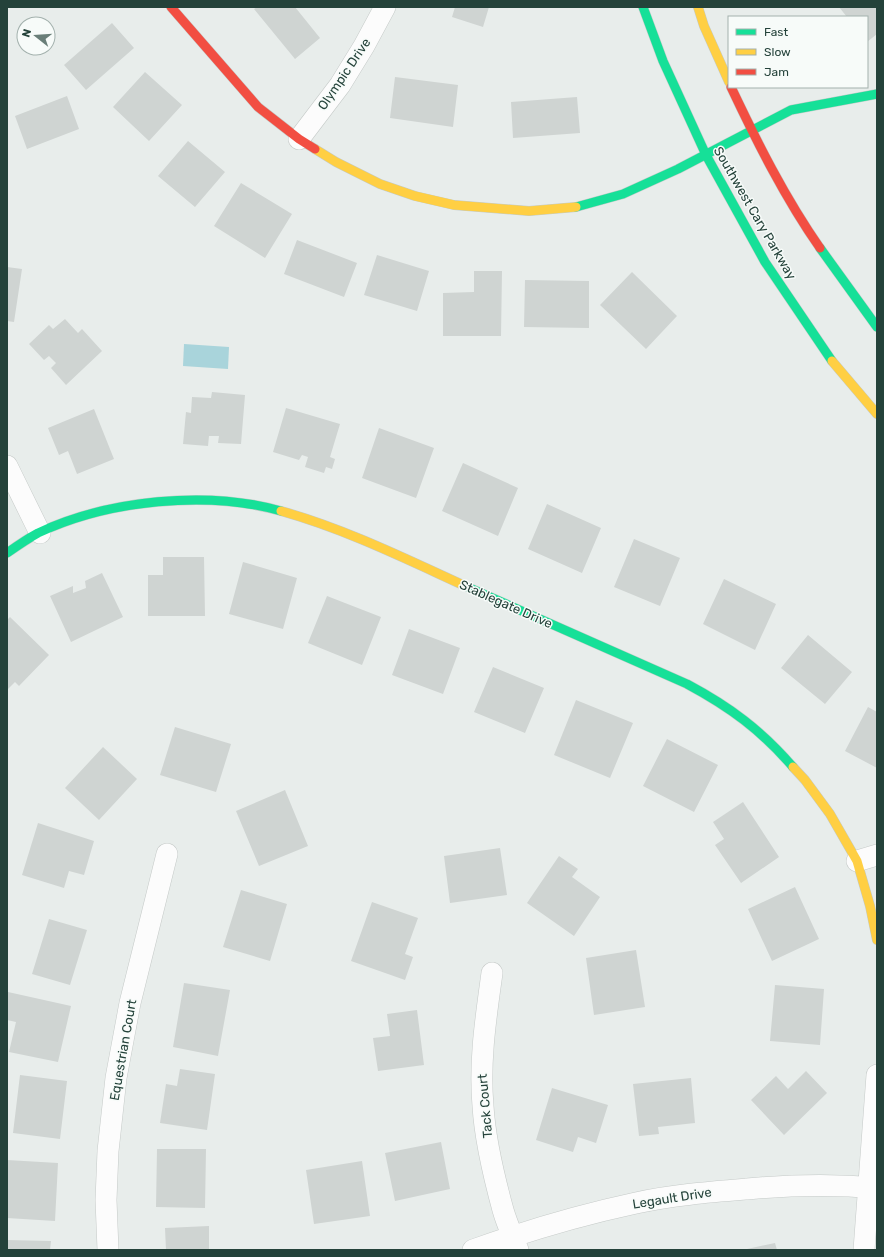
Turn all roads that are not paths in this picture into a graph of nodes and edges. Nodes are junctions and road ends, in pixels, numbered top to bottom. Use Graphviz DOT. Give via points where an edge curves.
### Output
graph roads {
  1 [pos="171,7"];
  2 [pos="385,7"];
  3 [pos="643,7"];
  4 [pos="698,7"];
  5 [pos="728,80"];
  6 [pos="731,88"];
  7 [pos="877,94"];
  8 [pos="752,132"];
  9 [pos="299,139"];
  10 [pos="706,155"];
  11 [pos="877,327"];
  12 [pos="877,414"];
  13 [pos="7,466"];
  14 [pos="40,533"];
  15 [pos="7,553"];
  16 [pos="167,854"];
  17 [pos="877,855"];
  18 [pos="857,862"];
  19 [pos="877,940"];
  20 [pos="492,973"];
  21 [pos="877,1075"];
  22 [pos="873,1188"];
  23 [pos="515,1243"];
  24 [pos="108,1250"];
  25 [pos="473,1250"];
  26 [pos="864,1250"];
  1 -- 9 [label="street" via="258,107"];
  2 -- 9 [label="street, Olympic Drive" via="340,85"];
  3 -- 10 [label="street, Southwest Cary Parkway" via="663,61"];
  4 -- 5 [label="street"];
  6 -- 8 [label="street"];
  7 -- 8 [label="street" via="791,110"];
  8 -- 10 [label="street"];
  8 -- 11 [label="street" via="781,186 817,243"];
  9 -- 10 [label="street" via="348,169 415,196 454,205 529,211 576,207 623,194"];
  10 -- 12 [label="street, Southwest Cary Parkway" via="765,262 833,362"];
  13 -- 14 [label="street"];
  14 -- 15 [label="street, Stablegate Drive"];
  14 -- 18 [label="street, Stablegate Drive" via="109,510 173,500 243,503 277,509 340,531 687,684 715,699 742,718 780,751 830,814"];
  16 -- 24 [label="street, Equestrian Court" via="130,1003 116,1078 108,1151"];
  17 -- 18 [label="street"];
  18 -- 19 [label="street, Stablegate Drive"];
  20 -- 23 [label="street, Tack Court" via="483,1033 482,1106 504,1211"];
  21 -- 22 [label="street"];
  22 -- 23 [label="street, Legault Drive" via="817,1185 706,1192 637,1203 573,1218"];
  22 -- 26 [label="street"];
  23 -- 25 [label="street, Legault Drive"];
}
